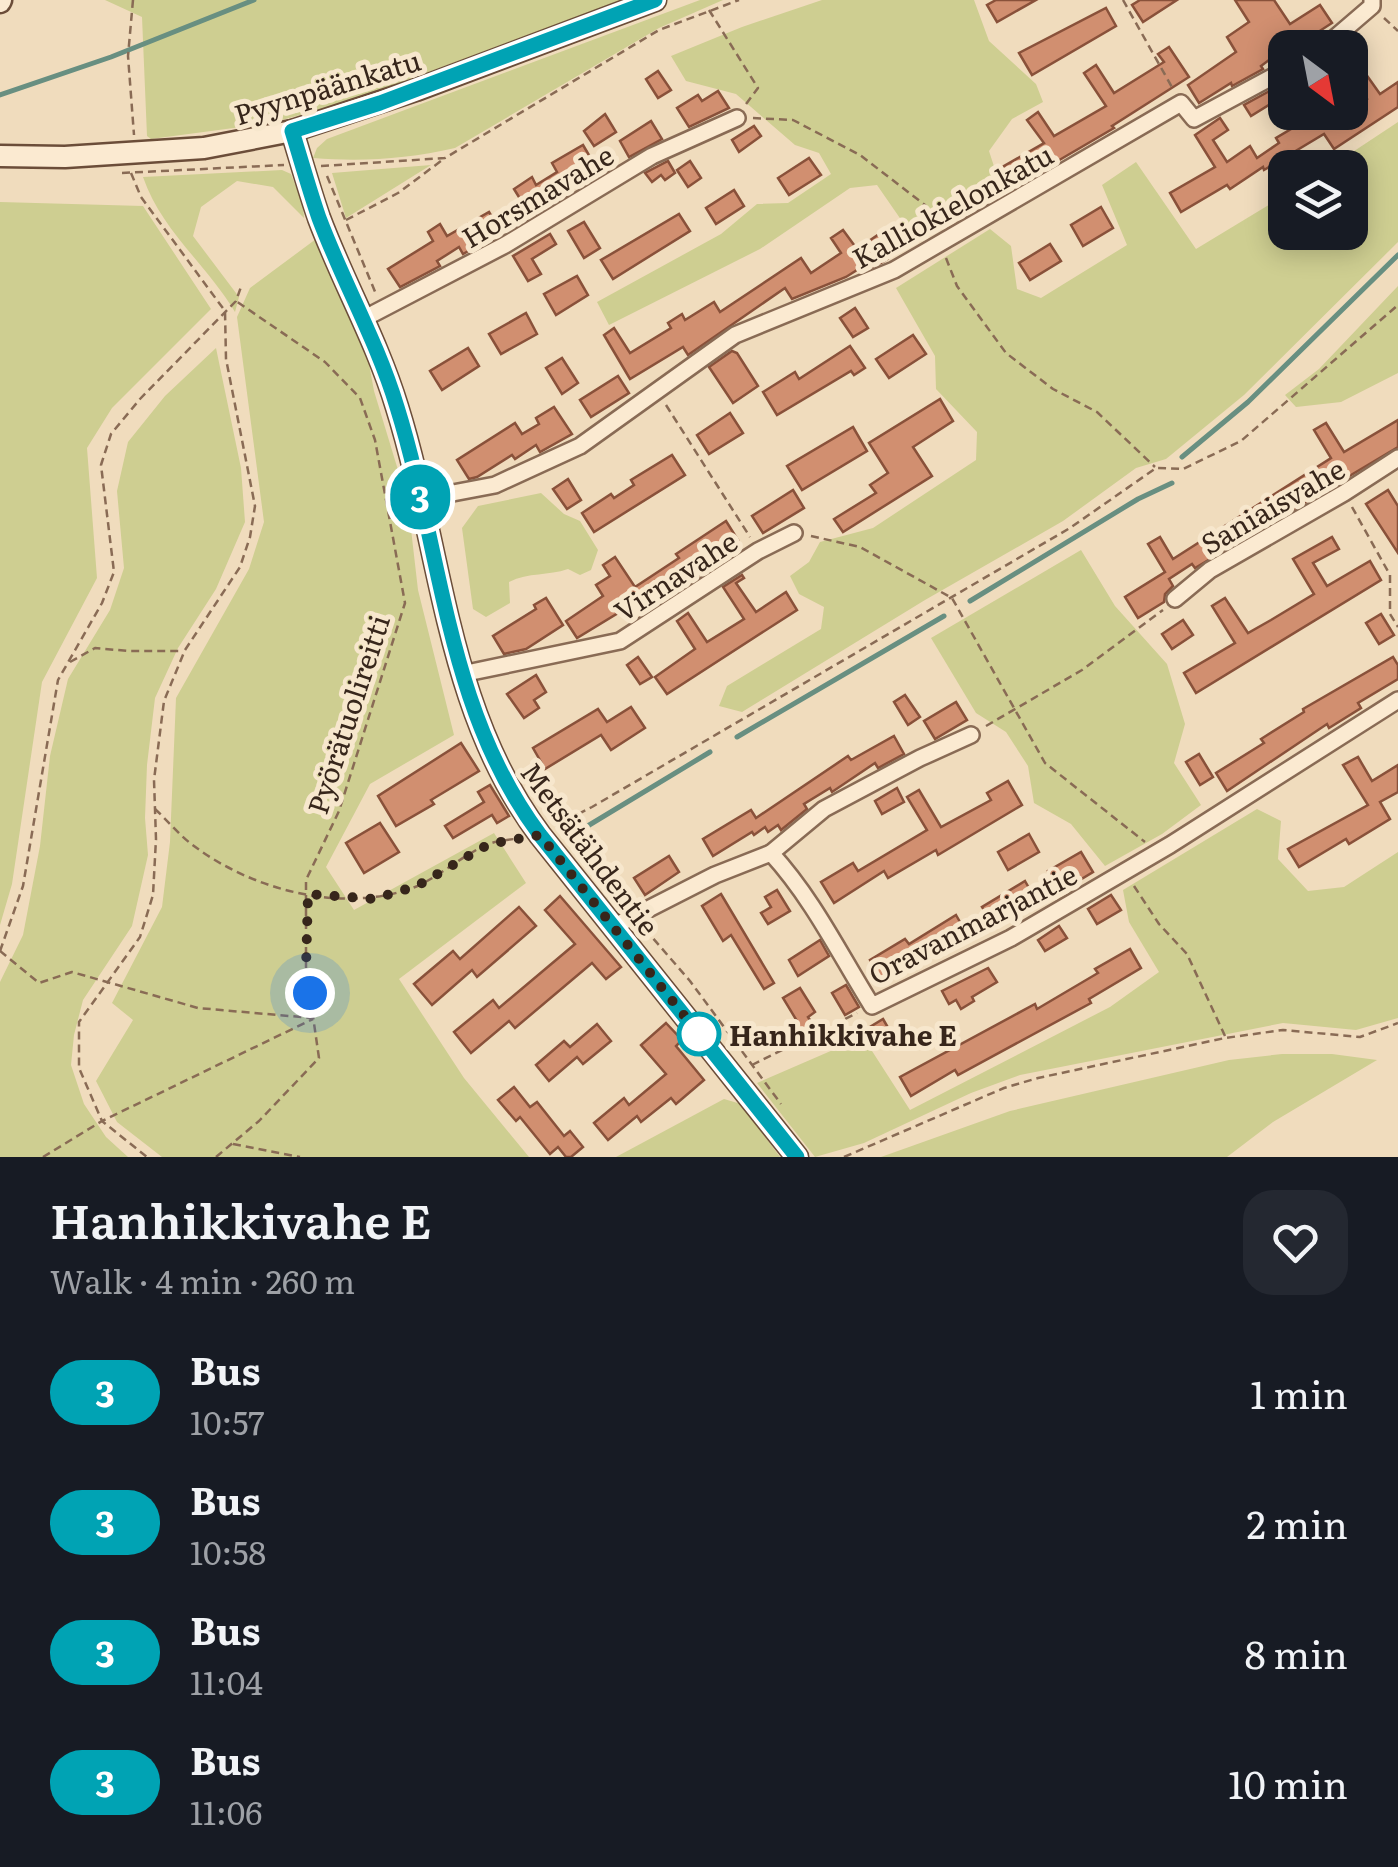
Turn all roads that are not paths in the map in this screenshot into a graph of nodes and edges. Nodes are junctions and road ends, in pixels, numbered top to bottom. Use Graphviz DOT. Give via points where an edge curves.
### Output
graph roads {
  1 [pos="655,0"];
  2 [pos="1372,3"];
  3 [pos="1343,30"];
  4 [pos="1268,79"];
  5 [pos="737,118"];
  6 [pos="292,131"];
  7 [pos="0,156"];
  8 [pos="374,314"];
  9 [pos="1398,458"];
  10 [pos="421,499"];
  11 [pos="794,533"];
  12 [pos="1176,599"];
  13 [pos="462,674"];
  14 [pos="1398,700"];
  15 [pos="972,735"];
  16 [pos="771,854"];
  17 [pos="614,927"];
  18 [pos="798,1157"];
  1 -- 6 [label="main road, Pyynpäänkatu"];
  2 -- 3 [label="street"];
  4 -- 10 [label="street, Kalliokielonkatu" via="1194,119 1181,103 870,281 735,334 580,446 495,485"];
  5 -- 8 [label="street, Horsmavahe" via="652,156"];
  6 -- 7 [label="main road, Pyynpäänkatu" via="132,163"];
  6 -- 8 [label="main road, Metsätähdentie" via="312,165 318,216"];
  8 -- 10 [label="main road, Metsätähdentie"];
  9 -- 12 [label="street, Saniaisvahe" via="1210,570"];
  10 -- 13 [label="main road, Metsätähdentie"];
  11 -- 13 [label="street, Virnavahe" via="620,641"];
  13 -- 17 [label="main road, Metsätähdentie" via="508,788 548,830"];
  14 -- 16 [label="street, Oravanmarjantie" via="1012,938 872,1006 817,910"];
  15 -- 16 [label="street" via="824,809"];
  16 -- 17 [label="street" via="715,874"];
  17 -- 18 [label="main road, Metsätähdentie" via="743,1072"];
}
